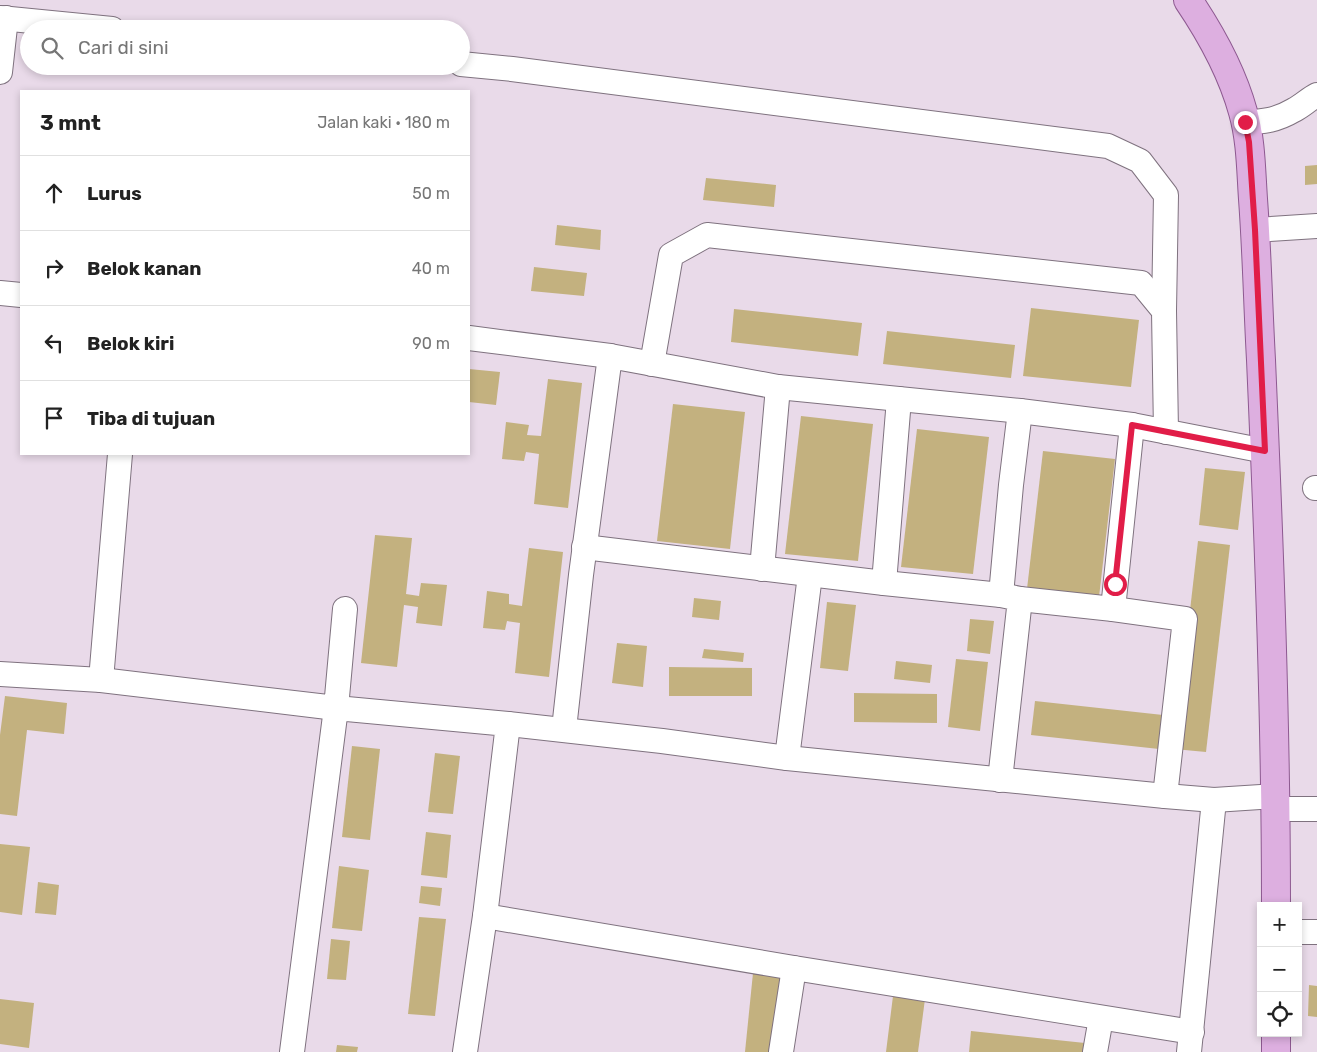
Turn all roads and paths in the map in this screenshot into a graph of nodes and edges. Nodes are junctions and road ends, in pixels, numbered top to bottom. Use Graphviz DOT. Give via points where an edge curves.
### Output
graph roads {
  1 [pos="1188,0"];
  2 [pos="3,18"];
  3 [pos="23,20"];
  4 [pos="470,65"];
  5 [pos="0,72"];
  6 [pos="1317,96"];
  7 [pos="1245,122"];
  8 [pos="1317,226"];
  9 [pos="1255,230"];
  10 [pos="0,293"];
  11 [pos="20,295"];
  12 [pos="1164,311"];
  13 [pos="470,338"];
  14 [pos="610,356"];
  15 [pos="652,364"];
  16 [pos="778,387"];
  17 [pos="899,399"];
  18 [pos="1020,411"];
  19 [pos="1132,425"];
  20 [pos="1166,432"];
  21 [pos="1265,451"];
  22 [pos="120,455"];
  23 [pos="584,547"];
  24 [pos="762,569"];
  25 [pos="810,574"];
  26 [pos="884,583"];
  27 [pos="1010,597"];
  28 [pos="345,609"];
  29 [pos="1113,609"];
  30 [pos="0,674"];
  31 [pos="101,680"];
  32 [pos="336,708"];
  33 [pos="508,724"];
  34 [pos="564,729"];
  35 [pos="787,758"];
  36 [pos="1000,780"];
  37 [pos="1165,796"];
  38 [pos="1214,800"];
  39 [pos="1276,803"];
  40 [pos="1317,809"];
  41 [pos="1276,902"];
  42 [pos="485,916"];
  43 [pos="1302,932"];
  44 [pos="1317,932"];
  45 [pos="794,968"];
  46 [pos="1101,1018"];
  47 [pos="1276,1037"];
  48 [pos="1190,1042"];
  49 [pos="292,1052"];
  50 [pos="465,1052"];
  51 [pos="781,1052"];
  52 [pos="1095,1052"];
  53 [pos="1276,1052"];
  1 -- 7 [label="main road" via="1223,60"];
  2 -- 3 [label="street"];
  2 -- 5 [label="street"];
  4 -- 12 [label="street" via="1108,146 1140,161 1166,195"];
  6 -- 7 [label="street" via="1279,117 1265,122"];
  7 -- 9 [label="main road"];
  8 -- 9 [label="street"];
  9 -- 21 [label="main road"];
  10 -- 11 [label="street"];
  12 -- 15 [label="street" via="1141,283 707,236 671,255"];
  12 -- 20 [label="street"];
  13 -- 14 [label="street"];
  14 -- 15 [label="street"];
  14 -- 23 [label="street"];
  15 -- 16 [label="street"];
  16 -- 17 [label="street"];
  16 -- 24 [label="street"];
  17 -- 18 [label="street"];
  17 -- 26 [label="street"];
  18 -- 19 [label="street"];
  18 -- 27 [label="street" via="1011,484"];
  19 -- 20 [label="street"];
  19 -- 29 [label="street"];
  20 -- 21 [label="street"];
  21 -- 39 [label="main road"];
  22 -- 31 [label="street"];
  23 -- 24 [label="street"];
  23 -- 34 [label="street"];
  24 -- 25 [label="street"];
  25 -- 26 [label="street"];
  25 -- 35 [label="street"];
  26 -- 27 [label="street"];
  27 -- 29 [label="street"];
  27 -- 36 [label="street"];
  28 -- 32 [label="street"];
  29 -- 37 [label="street" via="1185,619"];
  30 -- 31 [label="street"];
  31 -- 32 [label="street"];
  32 -- 33 [label="street"];
  32 -- 49 [label="street"];
  33 -- 34 [label="street"];
  33 -- 42 [label="street"];
  34 -- 35 [label="street"];
  35 -- 36 [label="street"];
  36 -- 37 [label="street"];
  37 -- 38 [label="street"];
  38 -- 39 [label="street"];
  38 -- 48 [label="street"];
  39 -- 40 [label="street"];
  39 -- 41 [label="main road"];
  42 -- 45 [label="street"];
  42 -- 50 [label="street"];
  43 -- 44 [label="street"];
  45 -- 46 [label="street"];
  45 -- 51 [label="street"];
  46 -- 48 [label="street"];
  46 -- 52 [label="street"];
  47 -- 53 [label="main road"];
}
